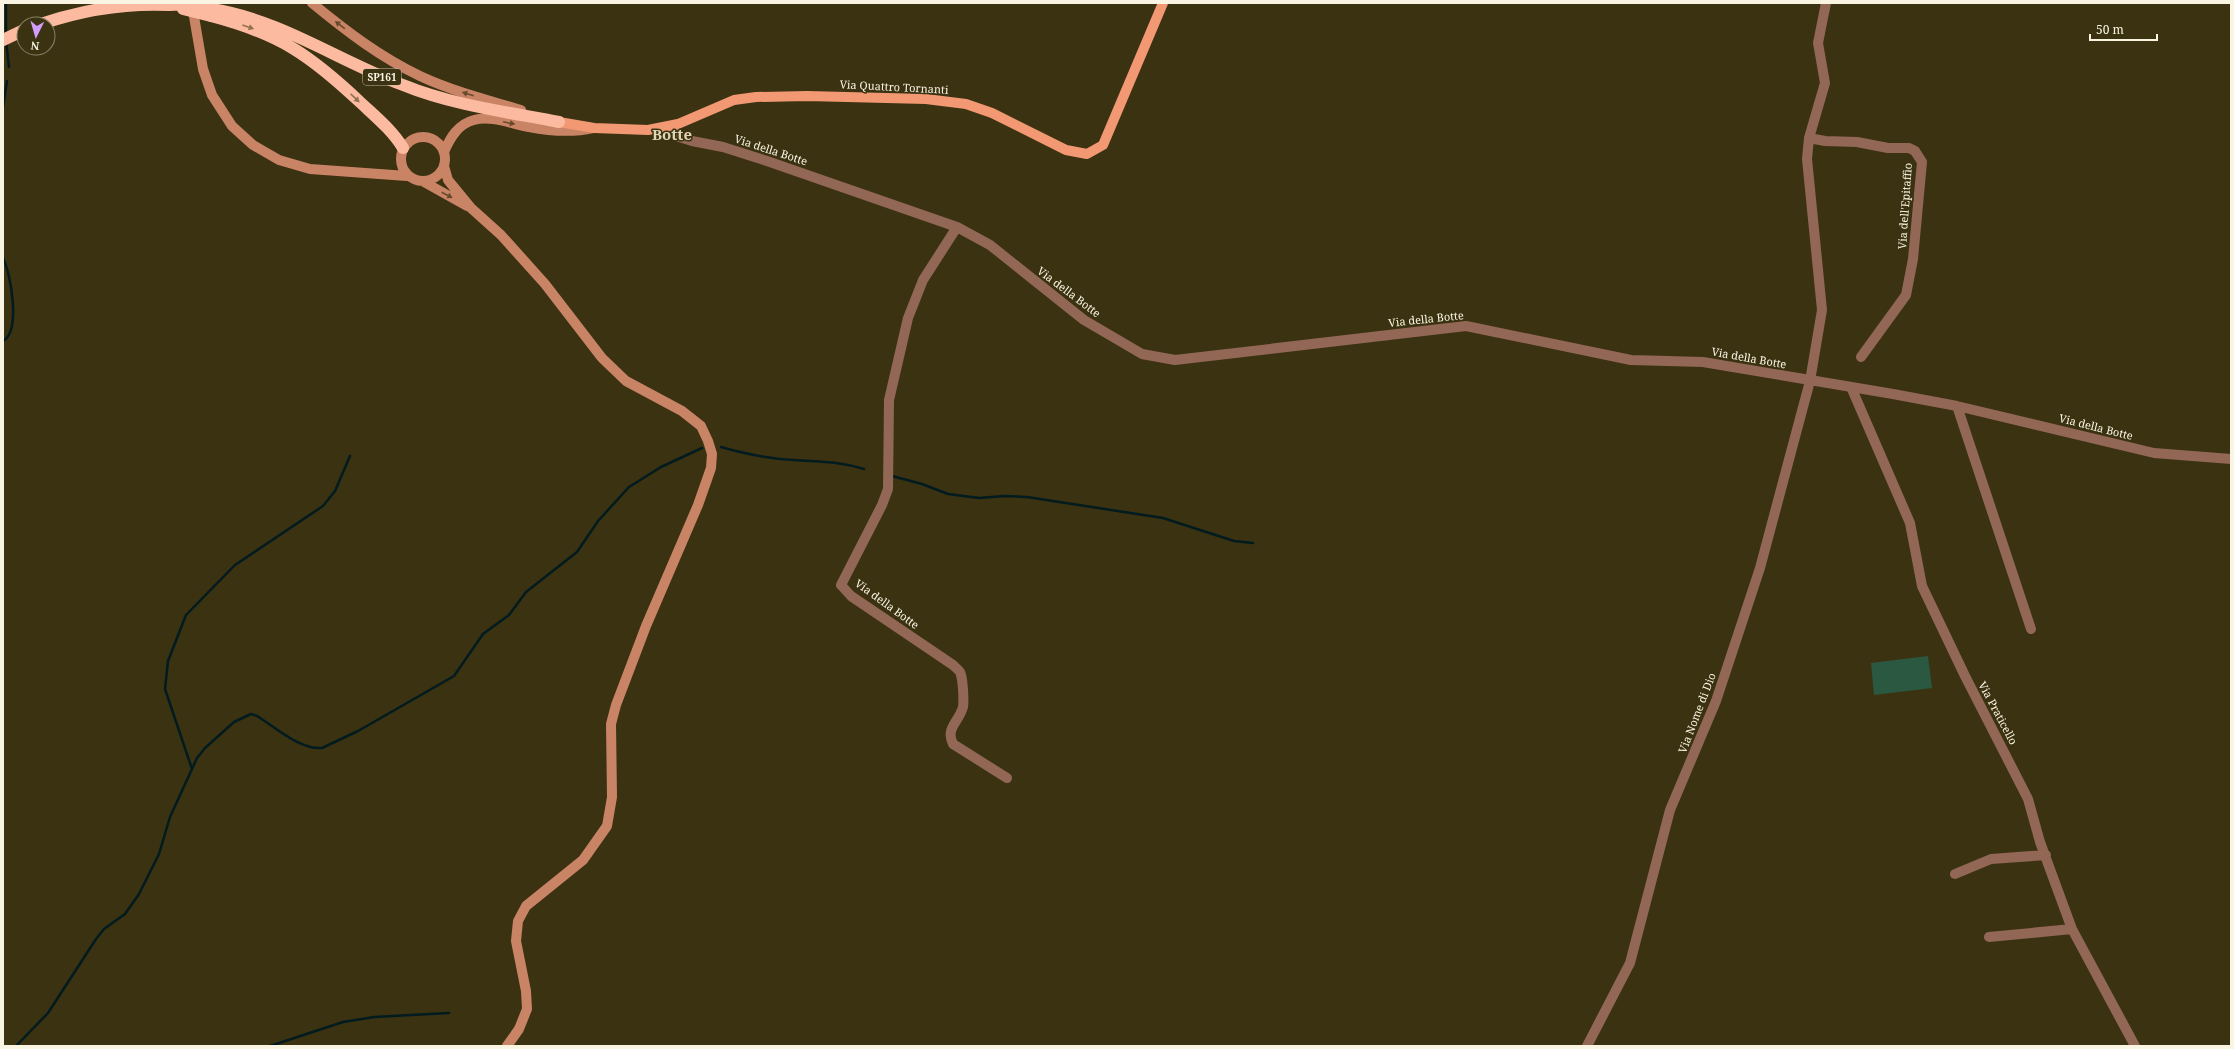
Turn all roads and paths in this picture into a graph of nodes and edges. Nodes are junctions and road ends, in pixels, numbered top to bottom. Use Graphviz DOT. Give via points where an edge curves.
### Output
graph roads {
  1 [pos="191,3"];
  2 [pos="312,3"];
  3 [pos="1163,3"];
  4 [pos="1826,3"];
  5 [pos="214,8"];
  6 [pos="56,20"];
  7 [pos="16,34"];
  8 [pos="3,40"];
  9 [pos="559,122"];
  10 [pos="670,126"];
  11 [pos="594,128"];
  12 [pos="1809,138"];
  13 [pos="444,152"];
  14 [pos="402,153"];
  15 [pos="444,166"];
  16 [pos="373,172"];
  17 [pos="407,176"];
  18 [pos="424,182"];
  19 [pos="471,208"];
  20 [pos="957,227"];
  21 [pos="1861,357"];
  22 [pos="1810,381"];
  23 [pos="1851,388"];
  24 [pos="1957,406"];
  25 [pos="2231,458"];
  26 [pos="2031,629"];
  27 [pos="1007,778"];
  28 [pos="2046,855"];
  29 [pos="1956,874"];
  30 [pos="2072,929"];
  31 [pos="1989,937"];
  32 [pos="508,1046"];
  33 [pos="1587,1046"];
  34 [pos="2135,1046"];
  1 -- 16 [label="main road" via="208,86 220,110 241,135 266,154 293,165 319,170"];
  9 -- 2 [label="main road, one-way" via="454,90 422,76 368,47"];
  3 -- 10 [label="main road, Via Quattro Tornanti" via="1103,145 1087,154 1066,150 992,113 966,104 926,99 756,97 726,103"];
  4 -- 12 [label="street" via="1818,43 1825,83"];
  5 -- 6 [label="highway, SP161, bridge" via="169,5 108,8"];
  5 -- 9 [label="highway, SP161" via="284,29 413,89"];
  5 -- 14 [label="highway, SP161, one-way" via="302,53 331,75 386,126"];
  7 -- 8 [label="highway"];
  9 -- 11 [label="main road, Via Quattro Tornanti"];
  10 -- 11 [label="main road, Via Quattro Tornanti" via="639,130"];
  10 -- 20 [label="street, Via della Botte" via="679,136 692,141 722,147 766,161"];
  13 -- 11 [label="main road, one-way" via="455,132 476,119 496,120 555,131"];
  12 -- 21 [label="street, Via dell'Epitaffio" via="1857,142 1888,148 1909,148 1922,162 1913,259 1906,295"];
  12 -- 22 [label="street" via="1807,159 1822,310"];
  13 -- 14 [label="main road" via="438,142 423,137 412,140"];
  13 -- 15 [label="main road"];
  14 -- 16 [label="main road" via="390,167"];
  14 -- 17 [label="main road" via="403,171"];
  15 -- 18 [label="main road" via="437,177"];
  15 -- 19 [label="main road" via="448,180"];
  16 -- 17 [label="main road"];
  17 -- 18 [label="main road"];
  18 -- 19 [label="main road, one-way"];
  19 -- 32 [label="main road" via="501,235 546,284 597,352 621,376 682,411 701,426 712,454 711,468 698,505 646,626 616,705 612,724 612,797 607,826 583,860 526,906 518,921 516,941 527,1009 519,1029"];
  20 -- 22 [label="street, Via della Botte" via="990,245 1084,320 1142,354 1175,360 1466,326 1631,360 1703,362"];
  20 -- 27 [label="street, Via della Botte" via="923,280 908,318 889,400 888,489 841,585 851,596 960,672 963,708 951,728 949,737 953,744"];
  22 -- 23 [label="street, Via della Botte"];
  22 -- 33 [label="street, Via Nome di Dio" via="1760,568 1716,701 1670,810 1630,963"];
  23 -- 24 [label="street, Via della Botte"];
  23 -- 28 [label="street, Via Praticello" via="1910,523 1922,586 2028,799"];
  24 -- 25 [label="street, Via della Botte" via="2148,452 2172,456"];
  24 -- 26 [label="street"];
  28 -- 29 [label="street" via="1991,859"];
  28 -- 30 [label="street, Via Praticello"];
  30 -- 31 [label="street"];
  30 -- 34 [label="street, Via Praticello"];
}
